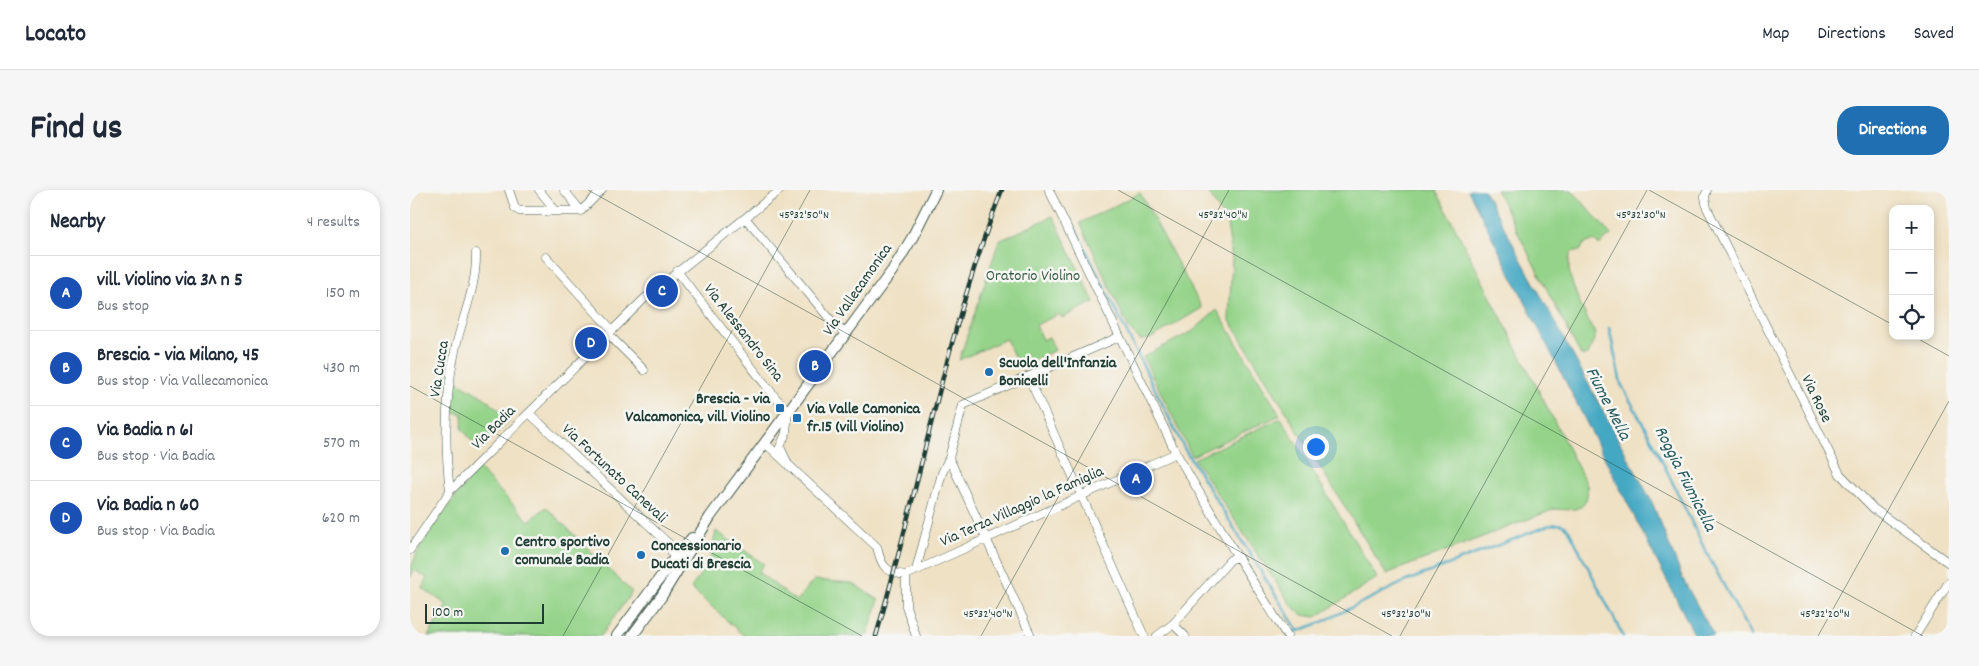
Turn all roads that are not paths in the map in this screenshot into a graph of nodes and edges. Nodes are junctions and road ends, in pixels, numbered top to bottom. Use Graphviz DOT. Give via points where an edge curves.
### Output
graph roads {
  1 [pos="509,190"];
  2 [pos="539,190"];
  3 [pos="564,190"];
  4 [pos="602,190"];
  5 [pos="780,190"];
  6 [pos="936,190"];
  7 [pos="1049,190"];
  8 [pos="1707,190"];
  9 [pos="556,211"];
  10 [pos="581,211"];
  11 [pos="746,219"];
  12 [pos="476,253"];
  13 [pos="546,257"];
  14 [pos="677,271"];
  15 [pos="610,332"];
  16 [pos="846,334"];
  17 [pos="1119,337"];
  18 [pos="644,370"];
  19 [pos="1029,378"];
  20 [pos="788,411"];
  21 [pos="529,412"];
  22 [pos="765,443"];
  23 [pos="1176,452"];
  24 [pos="949,458"];
  25 [pos="790,466"];
  26 [pos="450,491"];
  27 [pos="1080,495"];
  28 [pos="706,522"];
  29 [pos="986,538"];
  30 [pos="410,550"];
  31 [pos="1237,556"];
  32 [pos="674,559"];
  33 [pos="1949,563"];
  34 [pos="916,570"];
  35 [pos="906,575"];
  36 [pos="1949,582"];
  37 [pos="1173,624"];
  38 [pos="617,636"];
  39 [pos="632,636"];
  40 [pos="916,636"];
  41 [pos="1031,636"];
  42 [pos="1144,636"];
  43 [pos="1157,636"];
  44 [pos="1185,636"];
  45 [pos="1287,636"];
  46 [pos="1915,636"];
  1 -- 9 [label="street" via="515,208 520,211"];
  2 -- 9 [label="street"];
  3 -- 10 [label="street"];
  4 -- 10 [label="street"];
  5 -- 11 [label="street, Via Badia"];
  6 -- 16 [label="main road, Via Vallecamonica" via="892,271"];
  7 -- 17 [label="street"];
  8 -- 33 [label="street, Via Rose" via="1707,208 1840,474 1874,510"];
  9 -- 10 [label="street"];
  11 -- 14 [label="street, Via Badia"];
  11 -- 16 [label="street"];
  12 -- 26 [label="street, Via Cucca" via="473,283 452,365 446,421"];
  13 -- 15 [label="street"];
  14 -- 15 [label="street, Via Badia"];
  14 -- 20 [label="street, Via Alessandro Sina"];
  15 -- 18 [label="street"];
  15 -- 21 [label="street, Via Badia"];
  16 -- 20 [label="main road, Via Vallecamonica"];
  17 -- 19 [label="street"];
  17 -- 23 [label="street"];
  19 -- 24 [label="street" via="963,405"];
  19 -- 27 [label="street"];
  20 -- 22 [label="main road, Via Vallecamonica"];
  20 -- 25 [label="street" via="786,433 780,447"];
  21 -- 26 [label="street, Via Badia"];
  21 -- 32 [label="street, Via Fortunato Canevali" via="669,544"];
  22 -- 25 [label="street"];
  22 -- 28 [label="main road, Via Vallecamonica"];
  23 -- 27 [label="street, Via Terza Villaggio la Famiglia"];
  23 -- 31 [label="street"];
  24 -- 29 [label="street"];
  24 -- 34 [label="street" via="942,472"];
  25 -- 35 [label="street" via="876,547 881,563 891,571"];
  26 -- 30 [label="street, Via Badia"];
  27 -- 29 [label="street, Via Terza Villaggio la Famiglia"];
  27 -- 42 [label="street"];
  28 -- 32 [label="main road, Via Vallecamonica"];
  28 -- 39 [label="main road, Via Vallecamonica" via="661,597"];
  29 -- 34 [label="street, Via Terza Villaggio la Famiglia"];
  29 -- 41 [label="street"];
  31 -- 37 [label="street"];
  31 -- 45 [label="street"];
  32 -- 38 [label="main road, Via Vallecamonica"];
  34 -- 35 [label="street, Via Terza Villaggio la Famiglia"];
  35 -- 40 [label="street" via="906,606"];
  36 -- 46 [label="street"];
  37 -- 43 [label="street"];
  37 -- 44 [label="street"];
}
